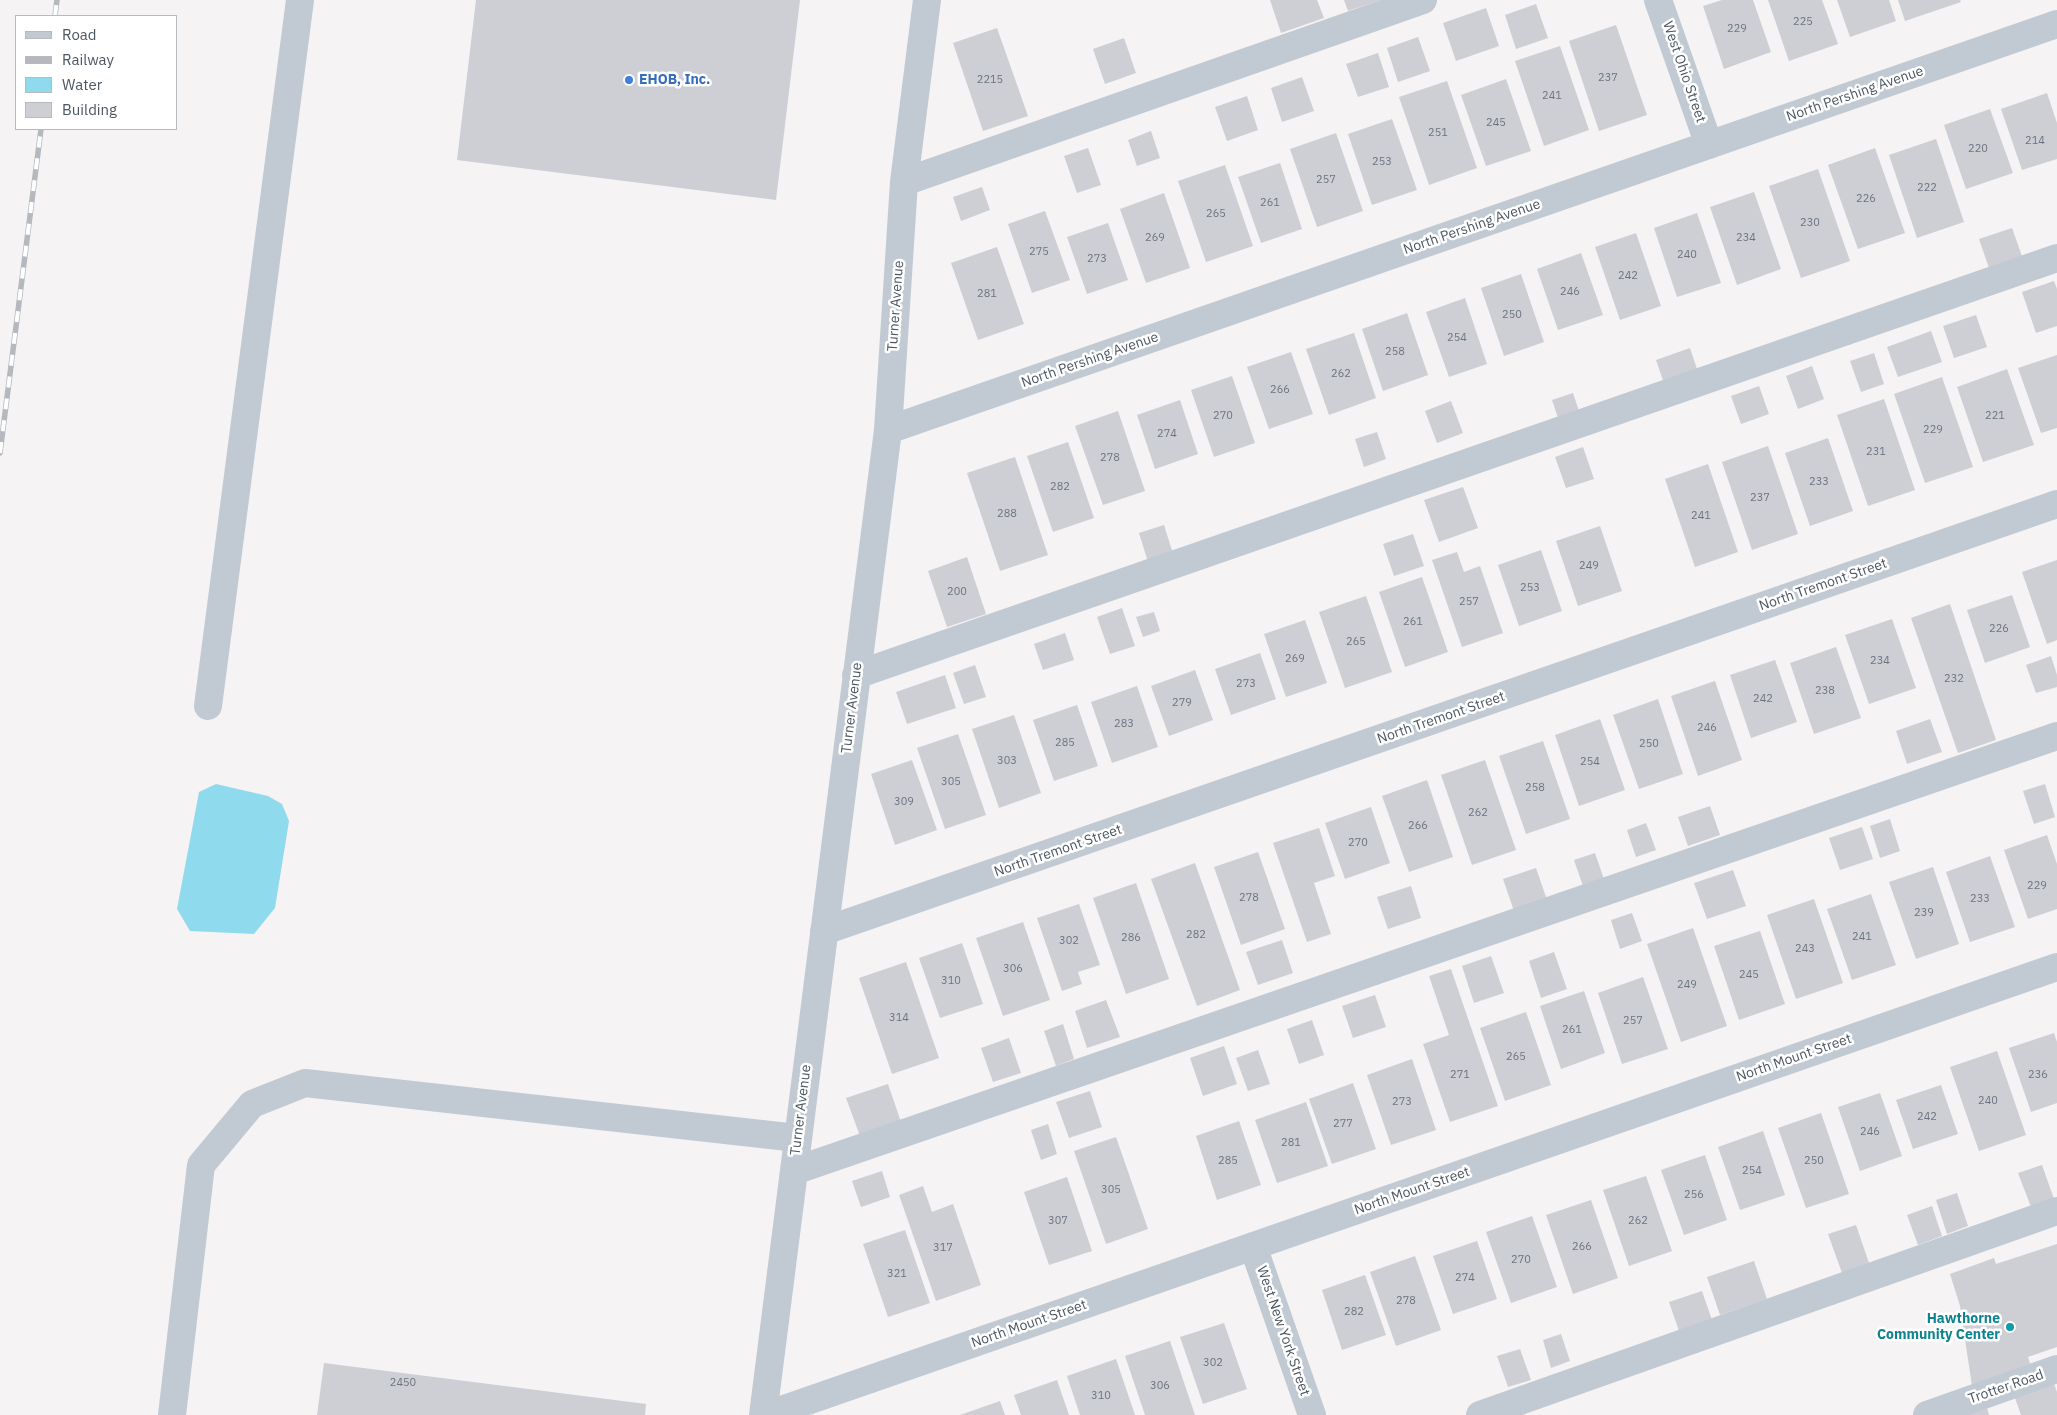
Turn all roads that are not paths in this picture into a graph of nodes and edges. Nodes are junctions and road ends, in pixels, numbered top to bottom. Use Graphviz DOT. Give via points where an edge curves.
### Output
graph roads {
  1 [pos="300,0"];
  2 [pos="927,0"];
  3 [pos="1423,0"];
  4 [pos="1658,0"];
  5 [pos="2057,24"];
  6 [pos="1709,145"];
  7 [pos="904,182"];
  8 [pos="2057,258"];
  9 [pos="888,430"];
  10 [pos="2057,504"];
  11 [pos="856,675"];
  12 [pos="208,706"];
  13 [pos="2057,736"];
  14 [pos="824,931"];
  15 [pos="2057,968"];
  16 [pos="797,1138"];
  17 [pos="794,1171"];
  18 [pos="2057,1211"];
  19 [pos="1253,1246"];
  20 [pos="2057,1369"];
  21 [pos="172,1415"];
  22 [pos="763,1415"];
  23 [pos="767,1415"];
  24 [pos="1312,1415"];
  25 [pos="1480,1415"];
  26 [pos="1927,1415"];
  1 -- 12 [label="street"];
  2 -- 7 [label="street, Turner Avenue"];
  3 -- 7 [label="street"];
  4 -- 6 [label="street, West Ohio Street"];
  5 -- 6 [label="street, North Pershing Avenue"];
  6 -- 9 [label="street, North Pershing Avenue"];
  7 -- 9 [label="street, Turner Avenue"];
  8 -- 11 [label="street"];
  9 -- 11 [label="street, Turner Avenue"];
  10 -- 14 [label="street, North Tremont Street"];
  11 -- 14 [label="street, Turner Avenue"];
  13 -- 17 [label="street"];
  14 -- 16 [label="street, Turner Avenue"];
  15 -- 19 [label="street, North Mount Street"];
  16 -- 17 [label="street, Turner Avenue"];
  16 -- 21 [label="street" via="305,1083 252,1104 201,1165"];
  17 -- 22 [label="street, Turner Avenue"];
  18 -- 25 [label="street"];
  19 -- 23 [label="street, North Mount Street"];
  19 -- 24 [label="street, West New York Street"];
  20 -- 26 [label="street, Trotter Road"];
}
